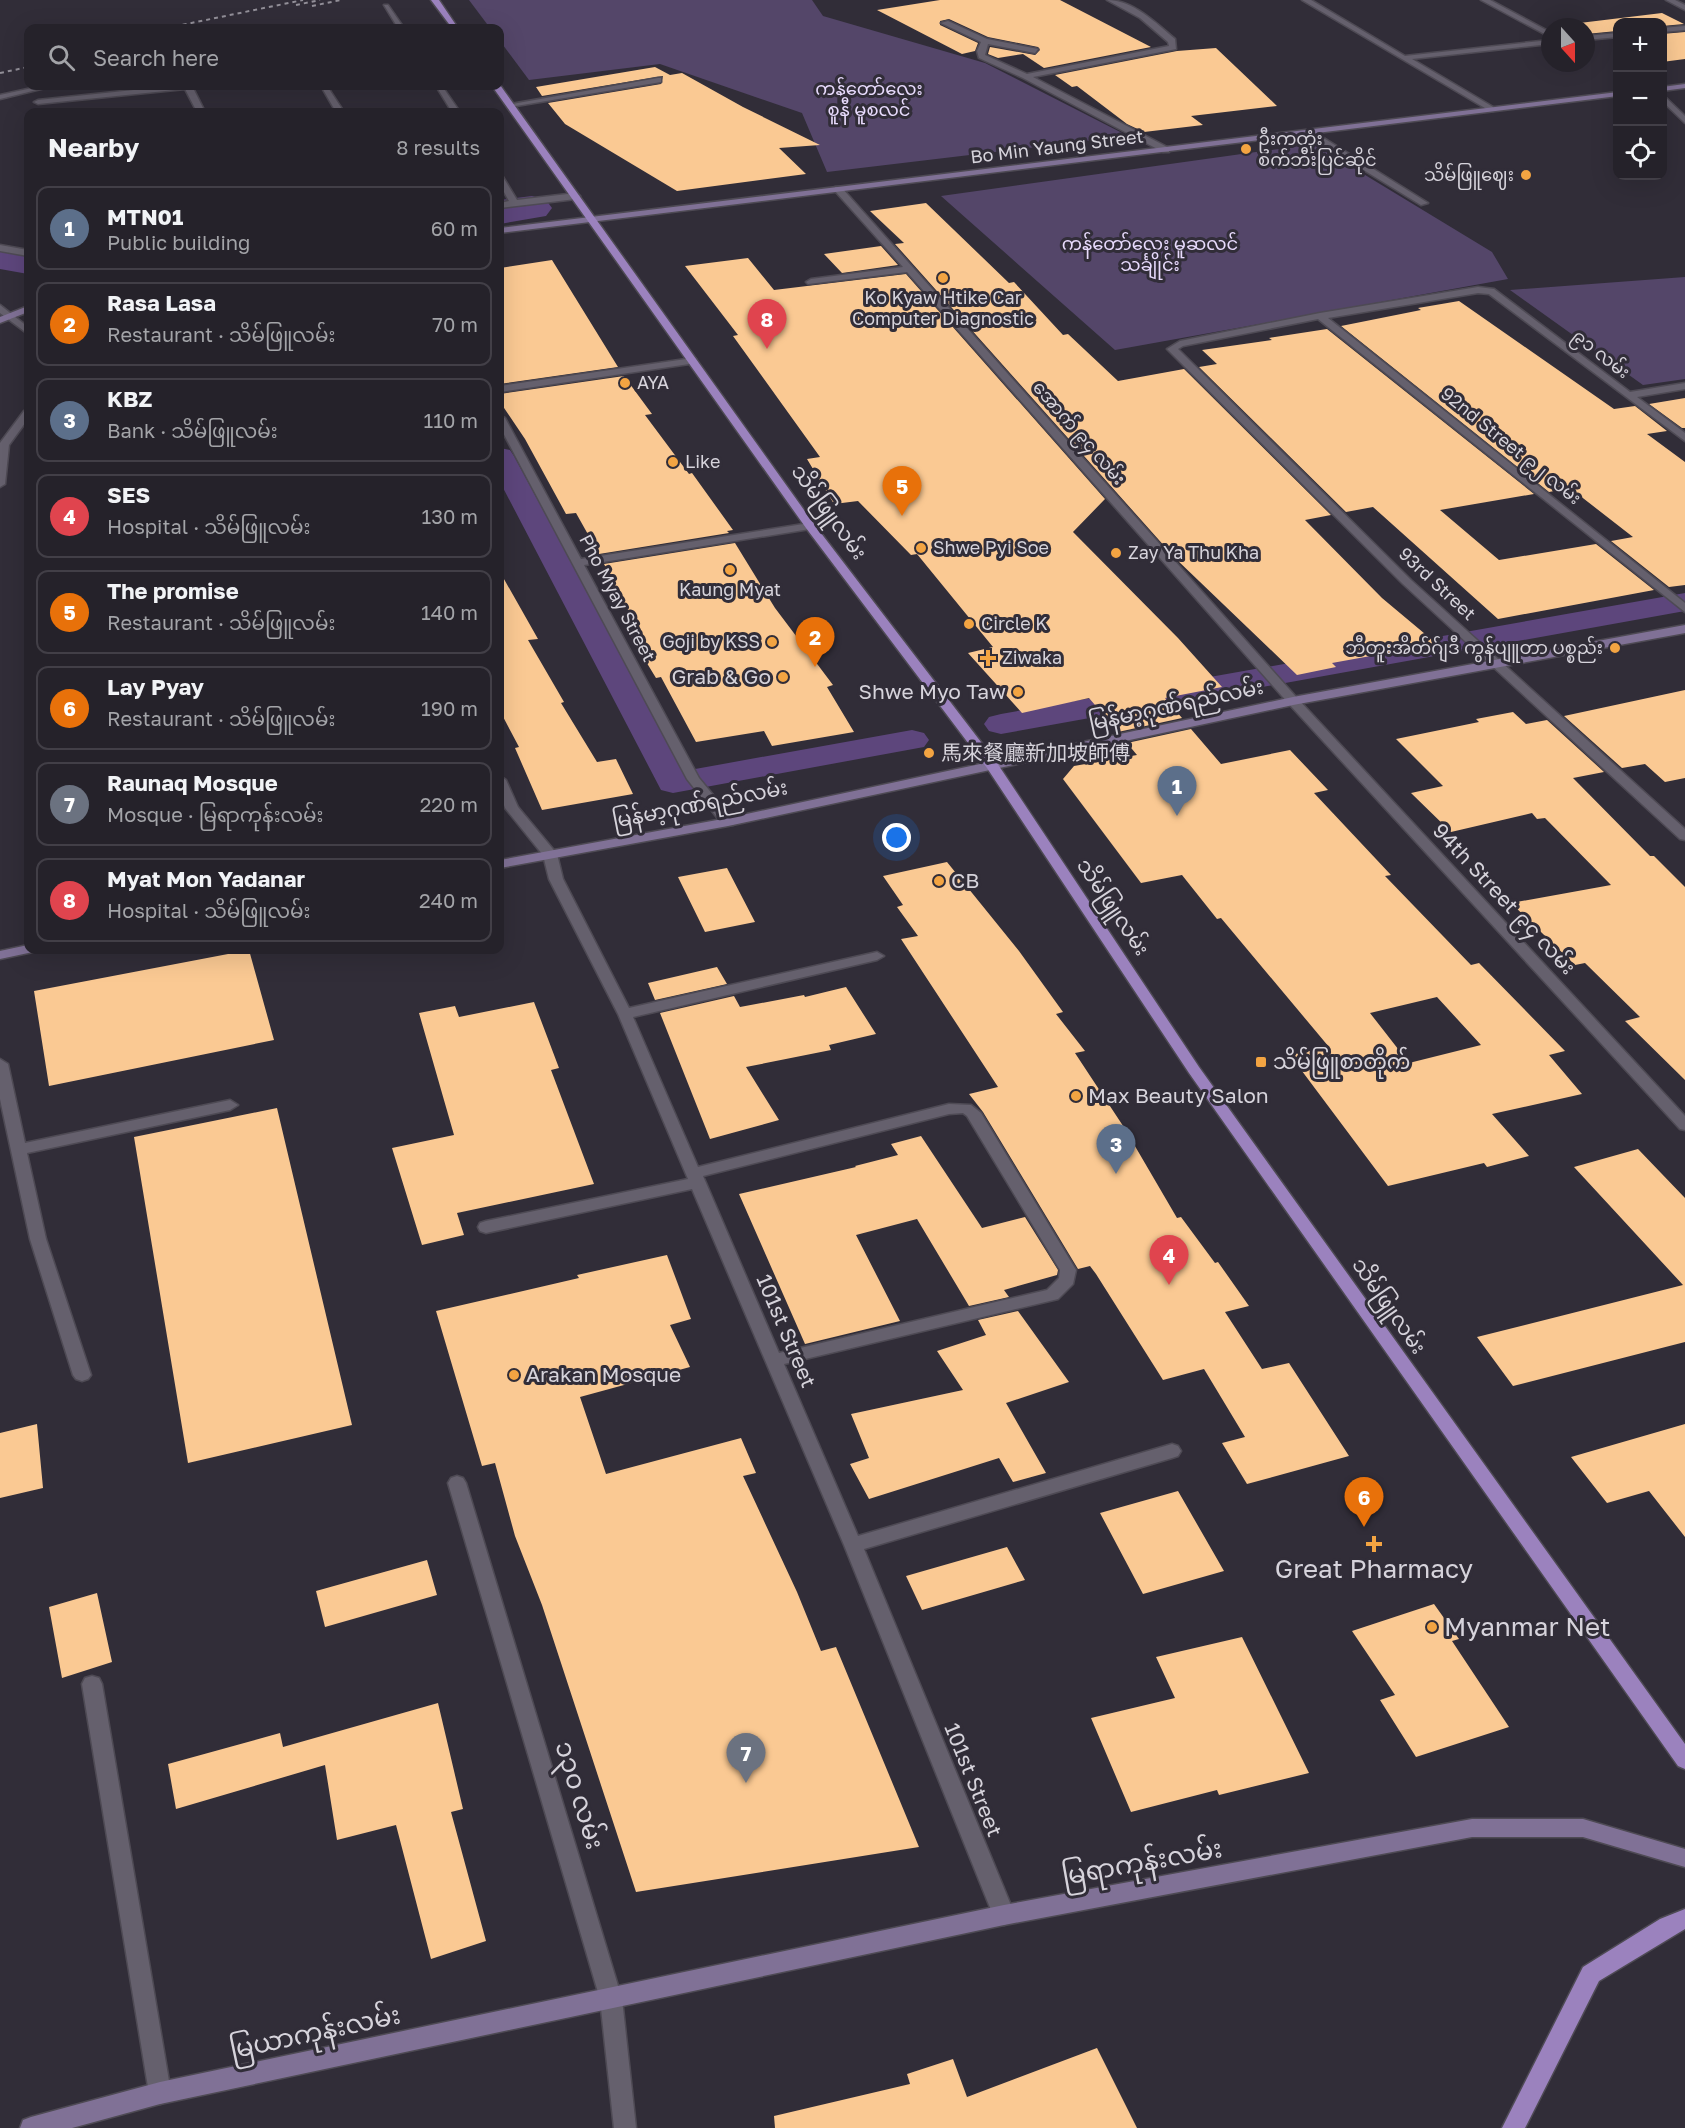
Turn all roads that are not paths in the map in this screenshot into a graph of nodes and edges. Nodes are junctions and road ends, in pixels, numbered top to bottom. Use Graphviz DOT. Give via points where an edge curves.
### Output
graph roads {
  1 [pos="435,0"];
  2 [pos="1111,0"];
  3 [pos="1306,0"];
  4 [pos="1485,0"];
  5 [pos="1670,0"];
  6 [pos="386,6"];
  7 [pos="1685,8"];
  8 [pos="945,23"];
  9 [pos="398,24"];
  10 [pos="452,24"];
  11 [pos="1685,27"];
  12 [pos="1667,29"];
  13 [pos="1541,30"];
  14 [pos="1613,35"];
  15 [pos="1595,37"];
  16 [pos="985,41"];
  17 [pos="1541,43"];
  18 [pos="1035,51"];
  19 [pos="1404,58"];
  20 [pos="1026,76"];
  21 [pos="658,80"];
  22 [pos="1685,86"];
  23 [pos="1667,88"];
  24 [pos="30,90"];
  25 [pos="34,90"];
  26 [pos="150,90"];
  27 [pos="190,90"];
  28 [pos="326,90"];
  29 [pos="441,90"];
  30 [pos="499,90"];
  31 [pos="1613,95"];
  32 [pos="0,97"];
  33 [pos="1667,101"];
  34 [pos="38,102"];
  35 [pos="510,105"];
  36 [pos="40,108"];
  37 [pos="199,108"];
  38 [pos="338,108"];
  39 [pos="453,108"];
  40 [pos="1490,110"];
  41 [pos="1685,121"];
  42 [pos="1311,134"];
  43 [pos="1166,150"];
  44 [pos="504,186"];
  45 [pos="838,189"];
  46 [pos="576,196"];
  47 [pos="1424,203"];
  48 [pos="515,204"];
  49 [pos="504,205"];
  50 [pos="592,220"];
  51 [pos="504,231"];
  52 [pos="0,248"];
  53 [pos="24,252"];
  54 [pos="910,269"];
  55 [pos="811,282"];
  56 [pos="0,308"];
  57 [pos="24,311"];
  58 [pos="11,316"];
  59 [pos="1320,316"];
  60 [pos="0,320"];
  61 [pos="24,328"];
  62 [pos="693,362"];
  63 [pos="1685,386"];
  64 [pos="504,388"];
  65 [pos="1628,395"];
  66 [pos="24,418"];
  67 [pos="504,426"];
  68 [pos="1685,438"];
  69 [pos="0,484"];
  70 [pos="810,526"];
  71 [pos="577,563"];
  72 [pos="1683,607"];
  73 [pos="1685,629"];
  74 [pos="1497,663"];
  75 [pos="1293,701"];
  76 [pos="992,766"];
  77 [pos="504,789"];
  78 [pos="728,822"];
  79 [pos="1685,836"];
  80 [pos="550,854"];
  81 [pos="504,863"];
  82 [pos="24,951"];
  83 [pos="0,955"];
  84 [pos="877,956"];
  85 [pos="626,1014"];
  86 [pos="0,1064"];
  87 [pos="230,1105"];
  88 [pos="1685,1125"];
  89 [pos="18,1150"];
  90 [pos="696,1178"];
  91 [pos="486,1227"];
  92 [pos="774,1360"];
  93 [pos="82,1375"];
  94 [pos="1172,1451"];
  95 [pos="457,1483"];
  96 [pos="853,1545"];
  97 [pos="92,1684"];
  98 [pos="1685,1760"];
  99 [pos="1685,1858"];
  100 [pos="1004,1915"];
  101 [pos="1685,1919"];
  102 [pos="611,1999"];
  103 [pos="160,2093"];
  104 [pos="31,2128"];
  105 [pos="625,2128"];
  106 [pos="1513,2128"];
  1 -- 10 [label="main road"];
  2 -- 20 [label="street" via="1143,16 1172,40 1173,47"];
  3 -- 19 [label="street"];
  4 -- 13 [label="street"];
  5 -- 7 [label="street"];
  6 -- 9 [label="street"];
  8 -- 16 [label="street"];
  11 -- 12 [label="street"];
  14 -- 15 [label="street"];
  16 -- 18 [label="street"];
  16 -- 20 [label="street" via="982,56"];
  17 -- 19 [label="street"];
  19 -- 40 [label="street"];
  20 -- 43 [label="street"];
  21 -- 35 [label="street"];
  22 -- 23 [label="street"];
  24 -- 32 [label="street"];
  25 -- 34 [label="street"];
  26 -- 34 [label="street"];
  27 -- 37 [label="street"];
  28 -- 38 [label="street"];
  29 -- 39 [label="street"];
  30 -- 35 [label="main road, သိမ်ဖြူလမ်း"];
  31 -- 40 [label="street, Bo Min Yaung Street"];
  33 -- 41 [label="street"];
  34 -- 36 [label="street"];
  35 -- 46 [label="main road, သိမ်ဖြူလမ်း"];
  40 -- 42 [label="street, Bo Min Yaung Street"];
  42 -- 43 [label="street, Bo Min Yaung Street"];
  42 -- 47 [label="street"];
  43 -- 45 [label="street, Bo Min Yaung Street"];
  44 -- 48 [label="street"];
  45 -- 50 [label="street, Bo Min Yaung Street"];
  45 -- 54 [label="street, အောက် ၉၄ လမ်း"];
  46 -- 48 [label="street"];
  46 -- 50 [label="main road, သိမ်ဖြူလမ်း"];
  48 -- 49 [label="street"];
  50 -- 51 [label="street, Bo Min Yaung Street"];
  50 -- 62 [label="main road, သိမ်ဖြူလမ်း"];
  52 -- 53 [label="street"];
  54 -- 55 [label="street"];
  54 -- 75 [label="street, အောက် ၉၄ လမ်း"];
  56 -- 58 [label="street"];
  57 -- 58 [label="street"];
  58 -- 60 [label="street"];
  58 -- 61 [label="street"];
  59 -- 65 [label="street, ၉၁ လမ်း" via="1491,291"];
  59 -- 72 [label="street, 92nd Street ၉၂ လမ်း"];
  59 -- 74 [label="street, 93rd Street" via="1172,349"];
  62 -- 64 [label="street"];
  62 -- 70 [label="main road, သိမ်ဖြူလမ်း"];
  63 -- 65 [label="street"];
  65 -- 68 [label="street, ၉၁ လမ်း"];
  66 -- 69 [label="street" via="4,445"];
  67 -- 71 [label="street, Pho Myay Street"];
  70 -- 71 [label="street"];
  70 -- 76 [label="main road, သိမ်ဖြူလမ်း"];
  71 -- 78 [label="street, Pho Myay Street" via="693,779"];
  73 -- 74 [label="street, မြန်မာ့ဂုဏ်ရည်လမ်း"];
  74 -- 75 [label="street, မြန်မာ့ဂုဏ်ရည်လမ်း"];
  74 -- 79 [label="street, 93rd Street"];
  75 -- 76 [label="street, မြန်မာ့ဂုဏ်ရည်လမ်း"];
  75 -- 88 [label="street, 94th Street ၉၄ လမ်း"];
  76 -- 78 [label="street, မြန်မာ့ဂုဏ်ရည်လမ်း"];
  76 -- 98 [label="main road, သိမ်ဖြူလမ်း" via="1194,1070"];
  77 -- 80 [label="street, 101st Street" via="512,808"];
  78 -- 80 [label="street, မြန်မာ့ဂုဏ်ရည်လမ်း"];
  80 -- 81 [label="street, မြန်မာ့ဂုဏ်ရည်လမ်း"];
  80 -- 85 [label="street, 101st Street" via="556,879"];
  82 -- 83 [label="street"];
  84 -- 85 [label="street"];
  85 -- 90 [label="street, 101st Street"];
  86 -- 89 [label="street"];
  87 -- 89 [label="street"];
  89 -- 93 [label="street" via="38,1239"];
  90 -- 91 [label="street"];
  90 -- 92 [label="street, 101st Street"];
  90 -- 92 [label="street" via="949,1109 966,1108 973,1113 1068,1270 1067,1280 1053,1295"];
  92 -- 96 [label="street, 101st Street"];
  94 -- 96 [label="street"];
  95 -- 102 [label="street, ၁၃၀ လမ်း"];
  96 -- 100 [label="street, 101st Street"];
  97 -- 103 [label="street"];
  99 -- 100 [label="street, မြရာကုန်းလမ်း" via="1583,1828 1472,1828"];
  100 -- 102 [label="street, မြရာကုန်းလမ်း"];
  101 -- 106 [label="main road" via="1591,1974"];
  102 -- 103 [label="street, မြယာကုန်းလမ်း"];
  102 -- 105 [label="street, ၁၃၀ လမ်း"];
  103 -- 104 [label="street, မြယာကုန်းလမ်း"];
}
